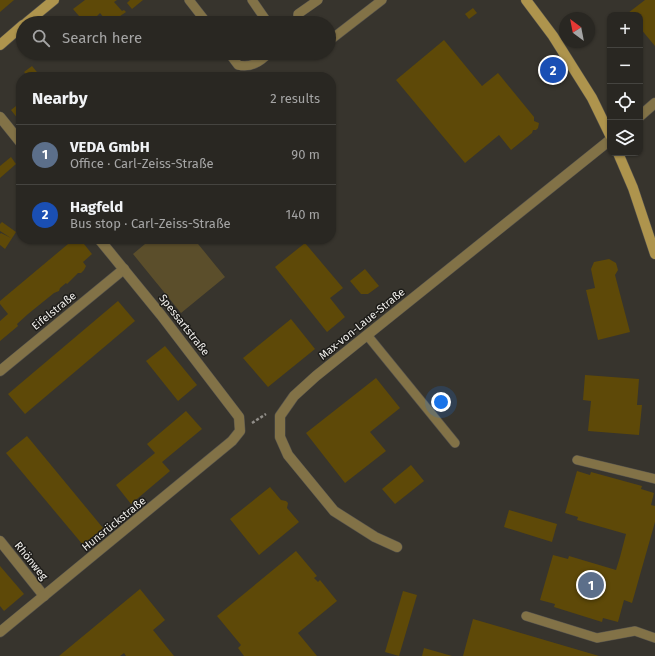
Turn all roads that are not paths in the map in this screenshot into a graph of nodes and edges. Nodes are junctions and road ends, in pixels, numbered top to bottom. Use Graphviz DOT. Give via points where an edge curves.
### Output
graph roads {
  1 [pos="54,0"];
  2 [pos="189,0"];
  3 [pos="252,0"];
  4 [pos="318,0"];
  5 [pos="382,0"];
  6 [pos="526,0"];
  7 [pos="35,16"];
  8 [pos="202,16"];
  9 [pos="263,16"];
  10 [pos="298,16"];
  11 [pos="16,32"];
  12 [pos="336,36"];
  13 [pos="0,45"];
  14 [pos="234,60"];
  15 [pos="259,60"];
  16 [pos="655,103"];
  17 [pos="643,113"];
  18 [pos="0,117"];
  19 [pos="607,129"];
  20 [pos="16,137"];
  21 [pos="607,142"];
  22 [pos="619,156"];
  23 [pos="103,244"];
  24 [pos="655,254"];
  25 [pos="124,269"];
  26 [pos="367,335"];
  27 [pos="0,371"];
  28 [pos="240,431"];
  29 [pos="455,443"];
  30 [pos="577,460"];
  31 [pos="655,479"];
  32 [pos="0,541"];
  33 [pos="397,547"];
  34 [pos="44,596"];
  35 [pos="526,616"];
  36 [pos="0,632"];
  37 [pos="655,638"];
  1 -- 7 [label="street"];
  2 -- 8 [label="lane"];
  3 -- 9 [label="lane"];
  4 -- 10 [label="lane"];
  5 -- 12 [label="lane"];
  6 -- 19 [label="street" via="553,36 592,98"];
  11 -- 13 [label="street"];
  14 -- 15 [label="lane" via="238,65 247,66"];
  16 -- 17 [label="street"];
  18 -- 20 [label="street"];
  21 -- 26 [label="street, Max-von-Laue-Straße"];
  22 -- 24 [label="street"];
  23 -- 25 [label="street, Spessartstraße"];
  25 -- 27 [label="street, Eifelstraße"];
  25 -- 28 [label="street, Spessartstraße" via="239,417"];
  26 -- 29 [label="lane"];
  26 -- 33 [label="street, Max-von-Laue-Straße" via="294,396 280,416 280,437 288,455 334,511 375,537"];
  28 -- 34 [label="street, Hunsrückstraße" via="232,441"];
  30 -- 31 [label="lane"];
  32 -- 34 [label="street, Rhönweg"];
  34 -- 36 [label="street, Hunsrückstraße"];
  35 -- 37 [label="lane" via="597,638 636,631"];
}
